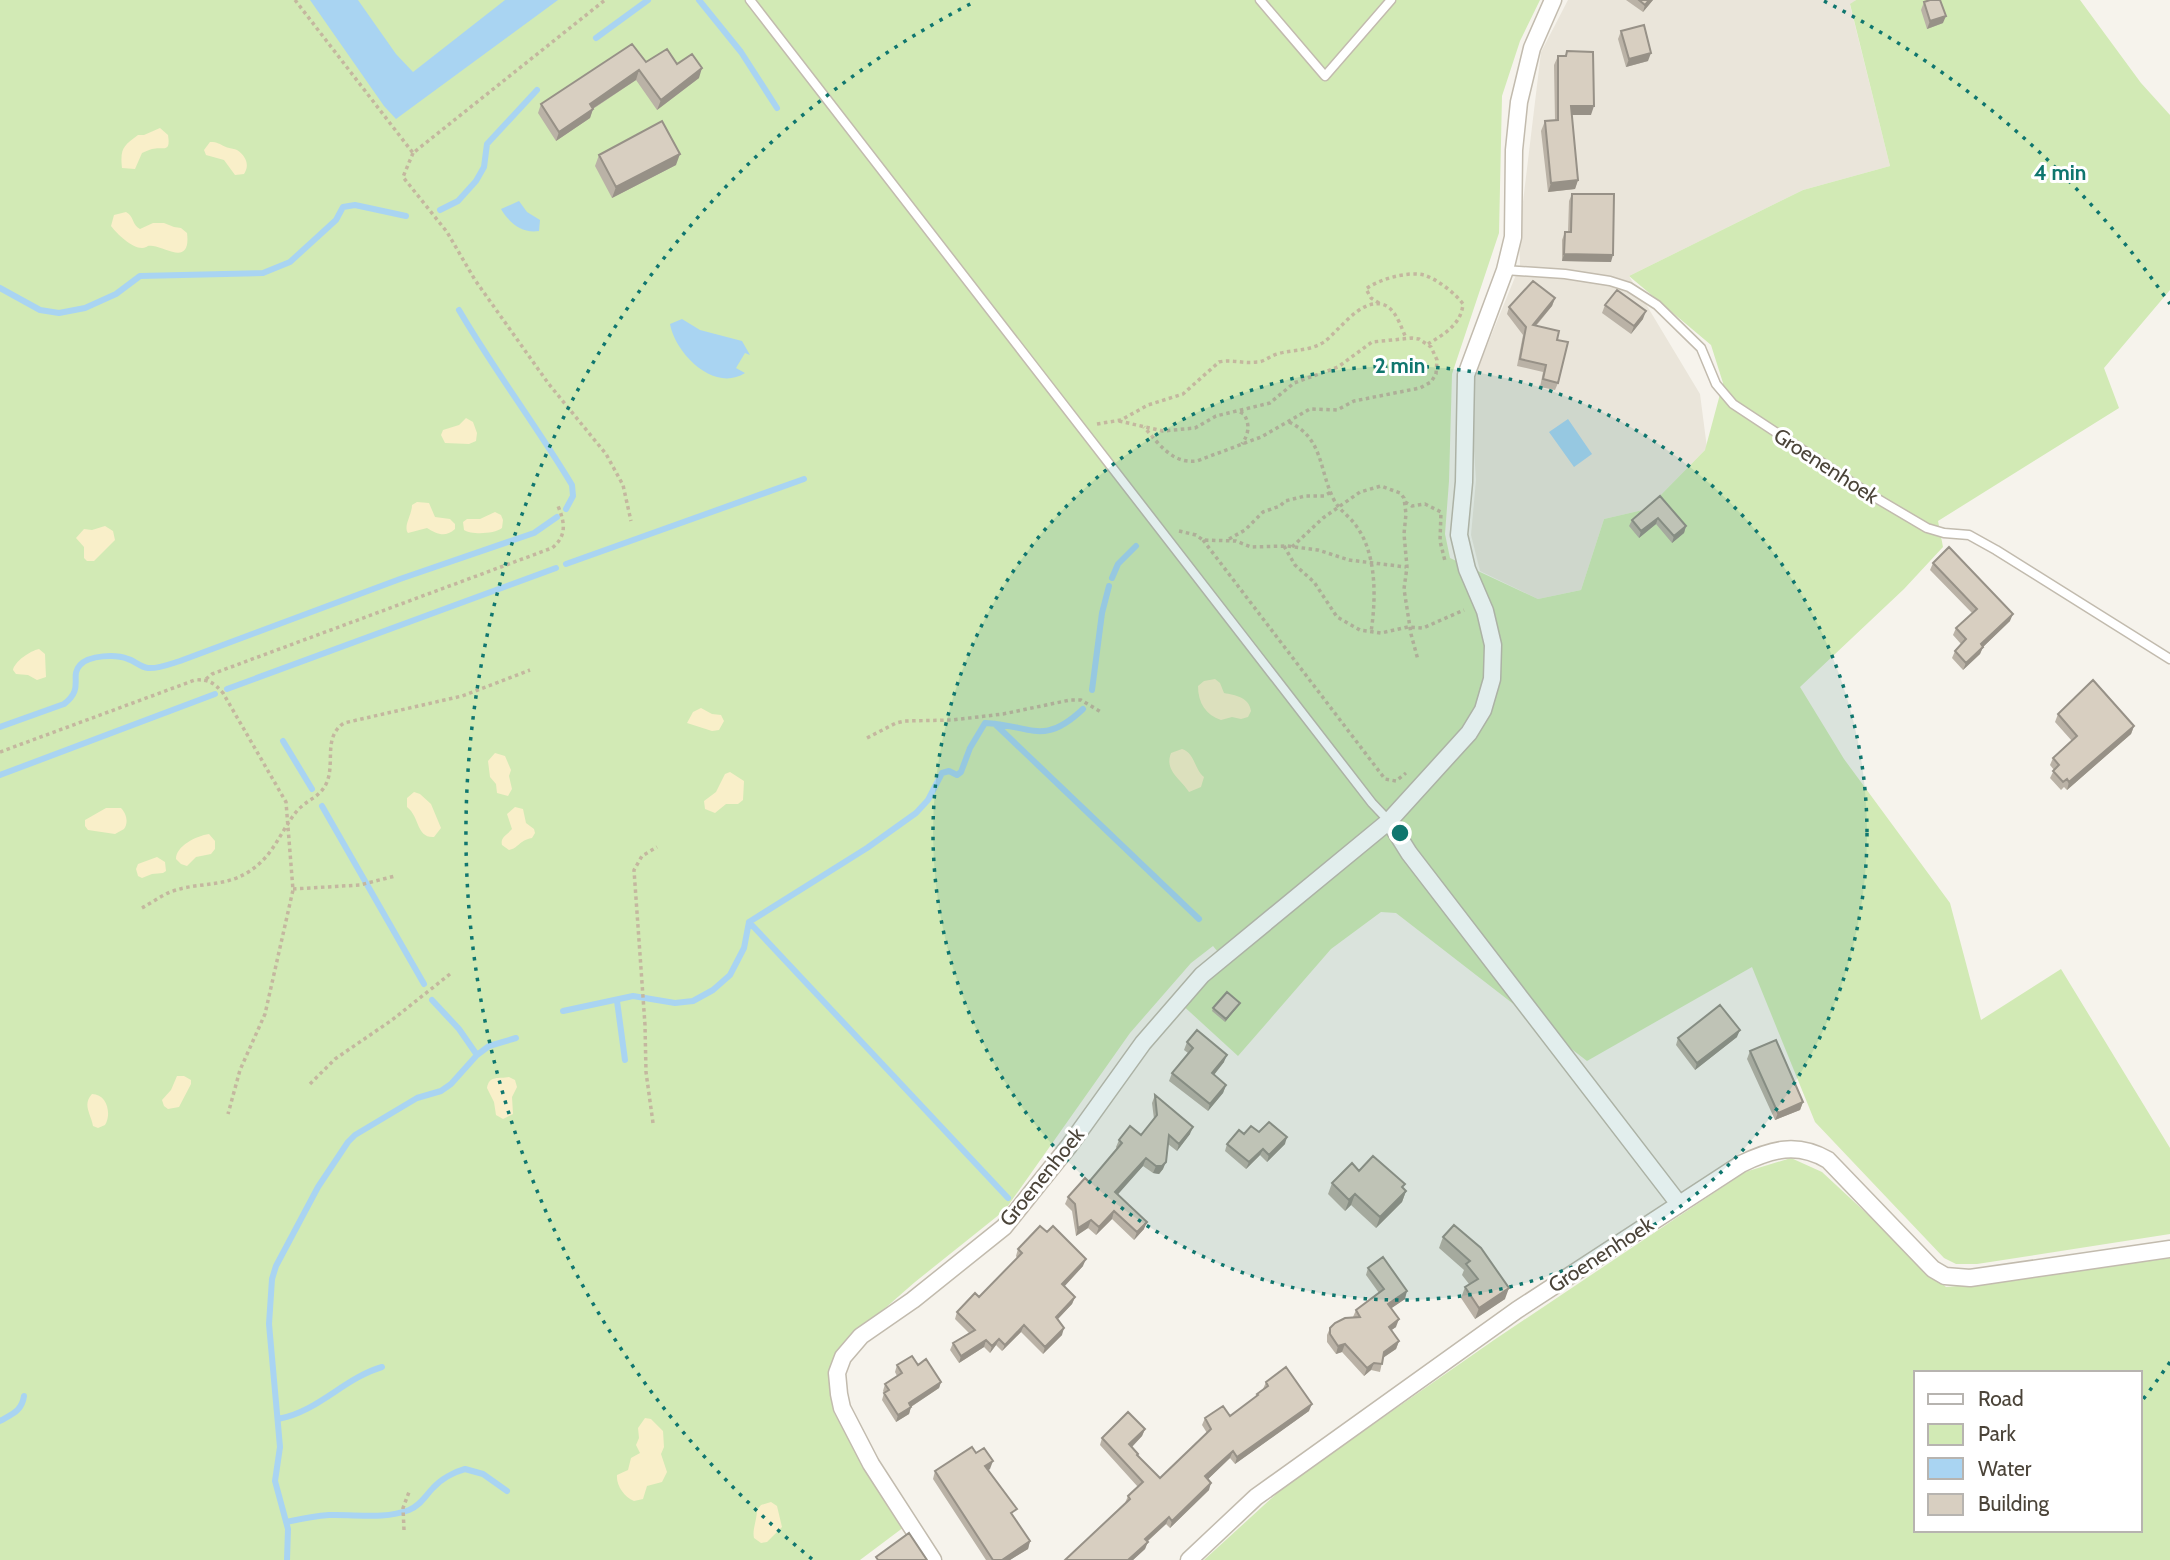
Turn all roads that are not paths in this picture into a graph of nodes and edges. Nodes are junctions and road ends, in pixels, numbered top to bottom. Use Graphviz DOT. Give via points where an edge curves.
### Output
graph roads {
  1 [pos="750,0"];
  2 [pos="1260,0"];
  3 [pos="1391,0"];
  4 [pos="1553,0"];
  5 [pos="1505,270"];
  6 [pos="2170,659"];
  7 [pos="1389,821"];
  8 [pos="1679,1204"];
  9 [pos="2170,1249"];
  10 [pos="933,1560"];
  11 [pos="1189,1560"];
  1 -- 7 [label="lane"];
  2 -- 3 [label="lane" via="1325,76"];
  4 -- 5 [label="street, Groenenhoek" via="1532,48 1519,102 1513,237"];
  5 -- 6 [label="lane, Groenenhoek" via="1565,274 1629,287 1682,328 1700,348 1716,384 1733,404 1767,428 1927,528 1969,536 1996,550"];
  5 -- 7 [label="street, Groenenhoek" via="1466,375 1459,535 1493,645 1492,679 1483,710 1469,733"];
  7 -- 8 [label="street"];
  7 -- 10 [label="street, Groenenhoek" via="1202,975 1143,1043 1004,1227 861,1336 843,1357 837,1373 842,1408 871,1464"];
  8 -- 9 [label="street, Groenenhoek" via="1762,1154 1798,1149 1828,1160 1945,1276 1970,1278"];
  8 -- 11 [label="street, Groenenhoek" via="1517,1310 1256,1497"];
}
